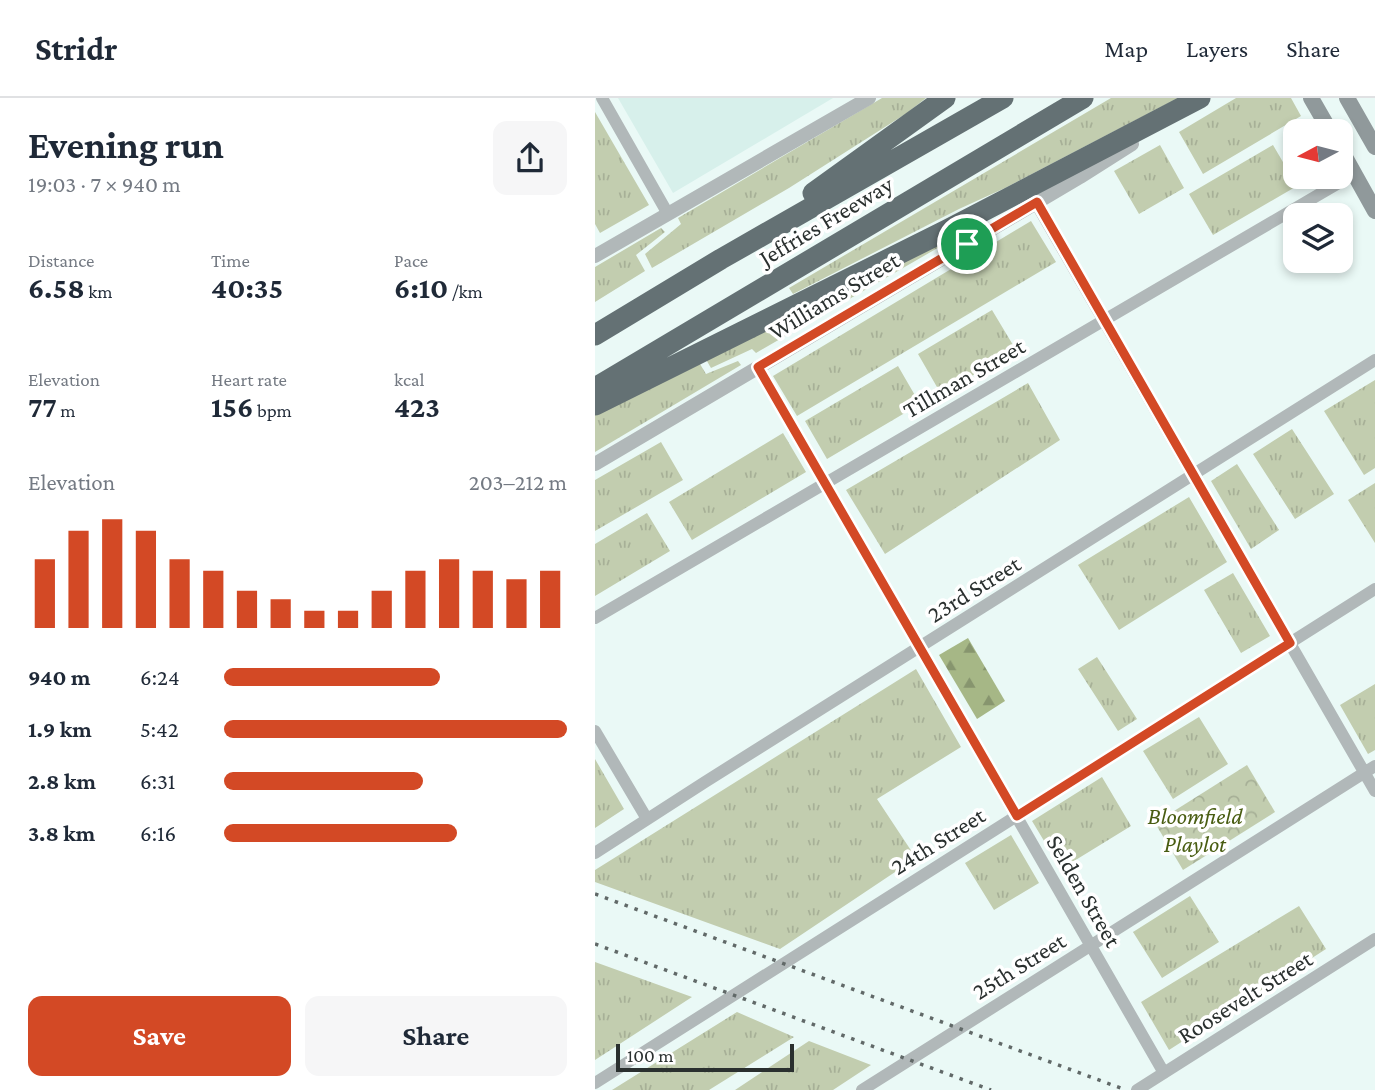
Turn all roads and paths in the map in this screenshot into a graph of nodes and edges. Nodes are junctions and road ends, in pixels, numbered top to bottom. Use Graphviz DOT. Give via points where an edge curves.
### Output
graph roads {
  1 [pos="601,98"];
  2 [pos="869,98"];
  3 [pos="945,98"];
  4 [pos="1003,98"];
  5 [pos="1083,98"];
  6 [pos="1201,98"];
  7 [pos="1311,98"];
  8 [pos="1347,98"];
  9 [pos="1323,119"];
  10 [pos="1375,147"];
  11 [pos="1354,174"];
  12 [pos="1037,202"];
  13 [pos="1375,211"];
  14 [pos="668,214"];
  15 [pos="595,256"];
  16 [pos="721,259"];
  17 [pos="1104,320"];
  18 [pos="595,335"];
  19 [pos="1375,360"];
  20 [pos="758,367"];
  21 [pos="595,388"];
  22 [pos="595,405"];
  23 [pos="595,464"];
  24 [pos="1194,475"];
  25 [pos="824,484"];
  26 [pos="1375,589"];
  27 [pos="595,618"];
  28 [pos="1290,643"];
  29 [pos="919,648"];
  30 [pos="595,731"];
  31 [pos="1370,769"];
  32 [pos="1375,791"];
  33 [pos="1017,816"];
  34 [pos="647,819"];
  35 [pos="595,853"];
  36 [pos="1375,939"];
  37 [pos="1091,945"];
  38 [pos="1164,1073"];
  39 [pos="595,1083"];
  40 [pos="862,1090"];
  41 [pos="1137,1090"];
  1 -- 14 [label="street"];
  2 -- 14 [label="street"];
  3 -- 16 [label="highway"];
  4 -- 16 [label="highway, Jeffries Freeway"];
  5 -- 21 [label="highway, Jeffries Freeway"];
  6 -- 12 [label="street, Williams Street"];
  6 -- 22 [label="highway"];
  7 -- 9 [label="main road"];
  8 -- 10 [label="main road"];
  11 -- 13 [label="main road"];
  11 -- 17 [label="street, Tillman Street"];
  12 -- 17 [label="street"];
  12 -- 20 [label="street, Williams Street"];
  14 -- 15 [label="street"];
  16 -- 18 [label="highway, Jeffries Freeway"];
  17 -- 24 [label="street"];
  17 -- 25 [label="street, Tillman Street"];
  19 -- 24 [label="street, 23rd Street"];
  20 -- 23 [label="street, Williams Street"];
  20 -- 25 [label="street, Selden Street"];
  24 -- 28 [label="street"];
  24 -- 29 [label="street, 23rd Street"];
  25 -- 27 [label="street, Tillman Street"];
  25 -- 29 [label="street, Selden Street"];
  26 -- 28 [label="street, 24th Street"];
  28 -- 31 [label="street"];
  28 -- 33 [label="street, 24th Street"];
  29 -- 33 [label="street, Selden Street"];
  29 -- 34 [label="street, 23rd Street"];
  30 -- 34 [label="street"];
  31 -- 32 [label="street"];
  31 -- 37 [label="street, 25th Street"];
  33 -- 37 [label="street, Selden Street"];
  33 -- 39 [label="street, 24th Street"];
  34 -- 35 [label="street, 23rd Street"];
  36 -- 38 [label="street, Roosevelt Street"];
  37 -- 38 [label="street, Selden Street"];
  37 -- 40 [label="street, 25th Street"];
  38 -- 41 [label="street, Roosevelt Street"];
}
